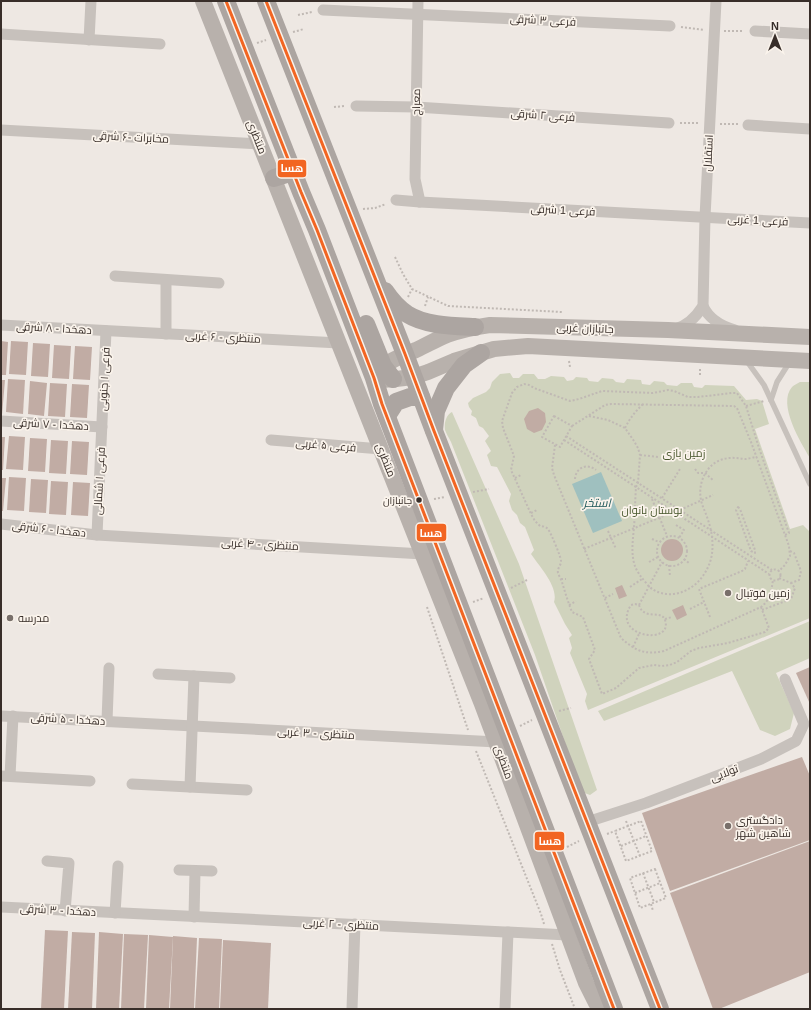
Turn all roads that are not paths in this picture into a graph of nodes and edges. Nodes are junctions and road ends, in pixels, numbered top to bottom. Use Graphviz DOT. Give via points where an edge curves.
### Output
graph roads {
  1 [pos="92,1"];
  2 [pos="203,1"];
  3 [pos="226,1"];
  4 [pos="266,1"];
  5 [pos="418,1"];
  6 [pos="716,1"];
  7 [pos="323,10"];
  8 [pos="417,14"];
  9 [pos="670,26"];
  10 [pos="755,31"];
  11 [pos="1,34"];
  12 [pos="810,34"];
  13 [pos="89,40"];
  14 [pos="160,44"];
  15 [pos="356,106"];
  16 [pos="416,107"];
  17 [pos="669,123"];
  18 [pos="748,125"];
  19 [pos="810,129"];
  20 [pos="1,130"];
  21 [pos="260,144"];
  22 [pos="293,172"];
  23 [pos="274,178"];
  24 [pos="396,200"];
  25 [pos="420,202"];
  26 [pos="705,217"];
  27 [pos="810,223"];
  28 [pos="317,230"];
  29 [pos="115,276"];
  30 [pos="166,280"];
  31 [pos="375,280"];
  32 [pos="219,283"];
  33 [pos="385,304"];
  34 [pos="703,306"];
  35 [pos="362,312"];
  36 [pos="1,325"];
  37 [pos="475,327"];
  38 [pos="668,330"];
  39 [pos="106,331"];
  40 [pos="166,334"];
  41 [pos="749,334"];
  42 [pos="447,335"];
  43 [pos="810,337"];
  44 [pos="339,343"];
  45 [pos="487,351"];
  46 [pos="405,354"];
  47 [pos="745,358"];
  48 [pos="791,360"];
  49 [pos="810,361"];
  50 [pos="381,375"];
  51 [pos="413,377"];
  52 [pos="421,397"];
  53 [pos="771,400"];
  54 [pos="387,416"];
  55 [pos="1,421"];
  56 [pos="102,427"];
  57 [pos="434,431"];
  58 [pos="271,440"];
  59 [pos="381,450"];
  60 [pos="810,484"];
  61 [pos="1,524"];
  62 [pos="96,534"];
  63 [pos="423,554"];
  64 [pos="109,668"];
  65 [pos="158,674"];
  66 [pos="194,676"];
  67 [pos="230,678"];
  68 [pos="785,679"];
  69 [pos="1,716"];
  70 [pos="13,716"];
  71 [pos="107,721"];
  72 [pos="136,723"];
  73 [pos="192,726"];
  74 [pos="497,742"];
  75 [pos="6,776"];
  76 [pos="90,781"];
  77 [pos="132,784"];
  78 [pos="190,787"];
  79 [pos="247,790"];
  80 [pos="587,822"];
  81 [pos="47,861"];
  82 [pos="118,866"];
  83 [pos="179,870"];
  84 [pos="196,871"];
  85 [pos="212,871"];
  86 [pos="1,908"];
  87 [pos="65,911"];
  88 [pos="115,913"];
  89 [pos="194,917"];
  90 [pos="356,924"];
  91 [pos="508,932"];
  92 [pos="568,935"];
  93 [pos="352,1009"];
  94 [pos="505,1009"];
  95 [pos="602,1009"];
  96 [pos="614,1009"];
  97 [pos="660,1009"];
  1 -- 13 [label="street"];
  2 -- 21 [label="street, منتظری"];
  3 -- 22 [label="main road, منتظری"];
  4 -- 31 [label="main road"];
  5 -- 8 [label="street, معراج"];
  6 -- 26 [label="street, استقلال"];
  7 -- 8 [label="street, فرعی ۳ شرقی"];
  8 -- 9 [label="street, فرعی ۳ شرقی"];
  8 -- 16 [label="street, معراج"];
  10 -- 12 [label="street"];
  11 -- 13 [label="street"];
  13 -- 14 [label="street"];
  15 -- 16 [label="street, فرعی ۲ شرقی"];
  16 -- 17 [label="street, فرعی ۲ شرقی"];
  16 -- 25 [label="street, معراج" via="415,179"];
  18 -- 19 [label="street"];
  20 -- 21 [label="street, مخابرات -۶ شرقی"];
  21 -- 23 [label="street, منتظری"];
  22 -- 23 [label="main road"];
  22 -- 28 [label="main road, منتظری"];
  23 -- 44 [label="street, منتظری"];
  24 -- 25 [label="street, فرعی 1 شرقی"];
  25 -- 26 [label="street, فرعی 1 شرقی"];
  26 -- 27 [label="street, فرعی 1 غربی"];
  26 -- 34 [label="street, استقلال"];
  28 -- 35 [label="main road" via="340,258"];
  28 -- 50 [label="main road, منتظری"];
  29 -- 30 [label="street"];
  30 -- 32 [label="street"];
  30 -- 40 [label="street"];
  31 -- 33 [label="main road"];
  31 -- 37 [label="main road" via="407,314 441,324"];
  33 -- 35 [label="main road" via="380,311 373,314"];
  33 -- 46 [label="main road"];
  34 -- 38 [label="street" via="699,313 682,327"];
  34 -- 41 [label="street" via="706,313 721,325"];
  35 -- 50 [label="main road"];
  36 -- 39 [label="street, دهخدا - ۸ شرقی"];
  37 -- 38 [label="street, جانبازان غربی" via="490,325"];
  37 -- 42 [label="street, جانبازان غربی"];
  38 -- 41 [label="street, جانبازان غربی"];
  39 -- 40 [label="street, منتظری - ۶ غربی"];
  39 -- 56 [label="street, فرعی ۱ جنوبی"];
  40 -- 44 [label="street, منتظری - ۶ غربی"];
  41 -- 43 [label="street, جانبازان غربی"];
  42 -- 45 [label="street" via="444,341 450,350"];
  42 -- 46 [label="street, جانبازان غربی"];
  44 -- 59 [label="street, منتظری"];
  45 -- 47 [label="street, جانبازان غربی" via="528,346"];
  45 -- 51 [label="street, جانبازان غربی"];
  45 -- 57 [label="main road" via="464,365 446,388 436,411"];
  46 -- 50 [label="street, جانبازان غربی"];
  46 -- 51 [label="main road"];
  47 -- 48 [label="street, جانبازان غربی"];
  47 -- 53 [label="lane"];
  48 -- 49 [label="street, جانبازان غربی"];
  48 -- 53 [label="lane" via="777,382"];
  50 -- 51 [label="street, جانبازان غربی"];
  50 -- 54 [label="main road, منتظری"];
  51 -- 52 [label="main road"];
  52 -- 54 [label="main road" via="410,397 396,402"];
  52 -- 57 [label="main road"];
  53 -- 60 [label="lane"];
  54 -- 96 [label="main road, منتظری"];
  55 -- 56 [label="street, دهخدا - ۷ شرقی"];
  56 -- 62 [label="street, فرعی ۱ شمالی"];
  57 -- 80 [label="main road"];
  58 -- 59 [label="street, فرعی ۵ غربی"];
  59 -- 63 [label="street, منتظری"];
  61 -- 62 [label="street, دهخدا - ۶ شرقی"];
  62 -- 63 [label="street, منتظری - ۴ غربی"];
  63 -- 74 [label="street, منتظری"];
  64 -- 71 [label="street"];
  65 -- 66 [label="street"];
  66 -- 67 [label="street"];
  66 -- 73 [label="street"];
  68 -- 80 [label="street, تولایی" via="804,724 796,741 761,759 646,803"];
  69 -- 70 [label="street, دهخدا - ۵ شرقی"];
  70 -- 71 [label="street, دهخدا - ۵ شرقی"];
  70 -- 75 [label="street"];
  71 -- 72 [label="street, دهخدا - ۵ شرقی"];
  72 -- 73 [label="street, منتظری - ۳ غربی"];
  73 -- 74 [label="street, منتظری - ۳ غربی"];
  73 -- 78 [label="street"];
  74 -- 92 [label="street, منتظری"];
  75 -- 76 [label="street"];
  77 -- 78 [label="street"];
  78 -- 79 [label="street"];
  80 -- 97 [label="main road"];
  81 -- 87 [label="street" via="69,863"];
  82 -- 88 [label="street"];
  83 -- 84 [label="street"];
  84 -- 85 [label="street"];
  84 -- 89 [label="street"];
  86 -- 87 [label="street, دهخدا - ۳ شرقی"];
  87 -- 88 [label="street, دهخدا - ۳ شرقی"];
  88 -- 89 [label="street, منتظری - ۲ غربی"];
  89 -- 90 [label="street, منتظری - ۲ غربی"];
  90 -- 91 [label="street, منتظری - ۲ غربی"];
  90 -- 93 [label="street"];
  91 -- 92 [label="street, منتظری - ۲ غربی"];
  91 -- 94 [label="street"];
  92 -- 95 [label="street, منتظری" via="586,982 596,1003"];
}
